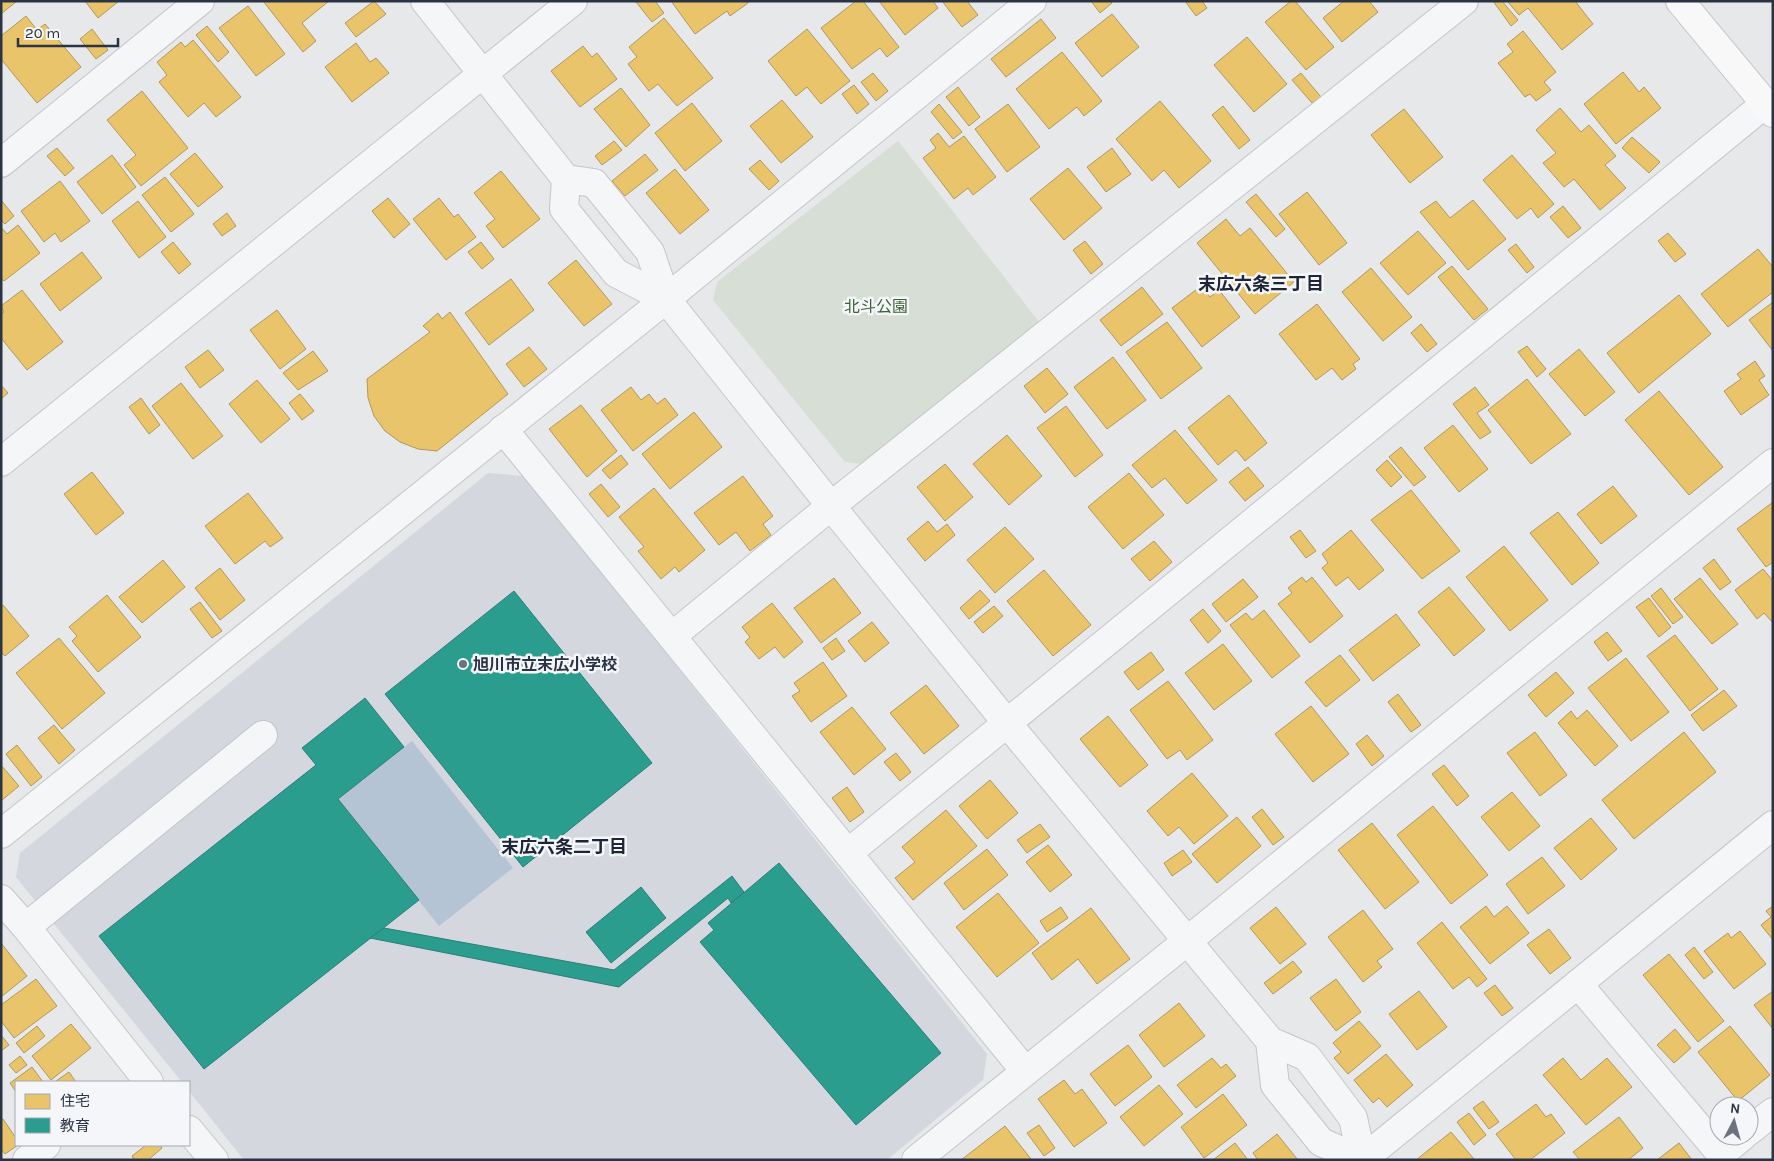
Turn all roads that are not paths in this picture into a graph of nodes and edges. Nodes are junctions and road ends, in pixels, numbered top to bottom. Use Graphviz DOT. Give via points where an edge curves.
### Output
graph roads {
  1 [pos="200,1"];
  2 [pos="425,1"];
  3 [pos="573,1"];
  4 [pos="1032,1"];
  5 [pos="1464,1"];
  6 [pos="1680,1"];
  7 [pos="484,74"];
  8 [pos="1769,108"];
  9 [pos="1,163"];
  10 [pos="566,180"];
  11 [pos="666,299"];
  12 [pos="503,429"];
  13 [pos="1,462"];
  14 [pos="1773,462"];
  15 [pos="831,506"];
  16 [pos="672,636"];
  17 [pos="1007,724"];
  18 [pos="263,735"];
  19 [pos="1773,825"];
  20 [pos="1,834"];
  21 [pos="848,853"];
  22 [pos="1,898"];
  23 [pos="26,927"];
  24 [pos="1186,942"];
  25 [pos="1578,984"];
  26 [pos="1270,1041"];
  27 [pos="1025,1071"];
  28 [pos="138,1078"];
  29 [pos="1773,1112"];
  30 [pos="1759,1123"];
  31 [pos="190,1131"];
  32 [pos="45,1146"];
  33 [pos="1733,1146"];
  34 [pos="1723,1157"];
  35 [pos="27,1160"];
  36 [pos="214,1160"];
  37 [pos="916,1160"];
  38 [pos="1362,1160"];
  1 -- 9 [label="street"];
  2 -- 7 [label="street"];
  3 -- 7 [label="street"];
  4 -- 11 [label="street"];
  5 -- 15 [label="street"];
  6 -- 8 [label="main road"];
  7 -- 10 [label="street"];
  7 -- 13 [label="street"];
  8 -- 17 [label="street"];
  10 -- 11 [label="street" via="594,183 650,252"];
  10 -- 11 [label="street" via="564,209 616,273"];
  11 -- 12 [label="street"];
  11 -- 15 [label="street"];
  12 -- 16 [label="street"];
  12 -- 20 [label="street"];
  14 -- 24 [label="street"];
  15 -- 16 [label="street"];
  15 -- 17 [label="street"];
  16 -- 21 [label="street"];
  17 -- 21 [label="street"];
  17 -- 24 [label="street"];
  18 -- 23 [label="street"];
  19 -- 25 [label="street"];
  21 -- 27 [label="street"];
  22 -- 23 [label="street"];
  23 -- 28 [label="street"];
  24 -- 26 [label="street"];
  24 -- 27 [label="street"];
  25 -- 34 [label="street"];
  25 -- 38 [label="street"];
  26 -- 38 [label="street" via="1307,1057 1353,1118"];
  26 -- 38 [label="street" via="1275,1085 1321,1142"];
  27 -- 37 [label="street"];
  29 -- 30 [label="street"];
  31 -- 36 [label="street"];
  32 -- 35 [label="street"];
  33 -- 34 [label="street"];
}
